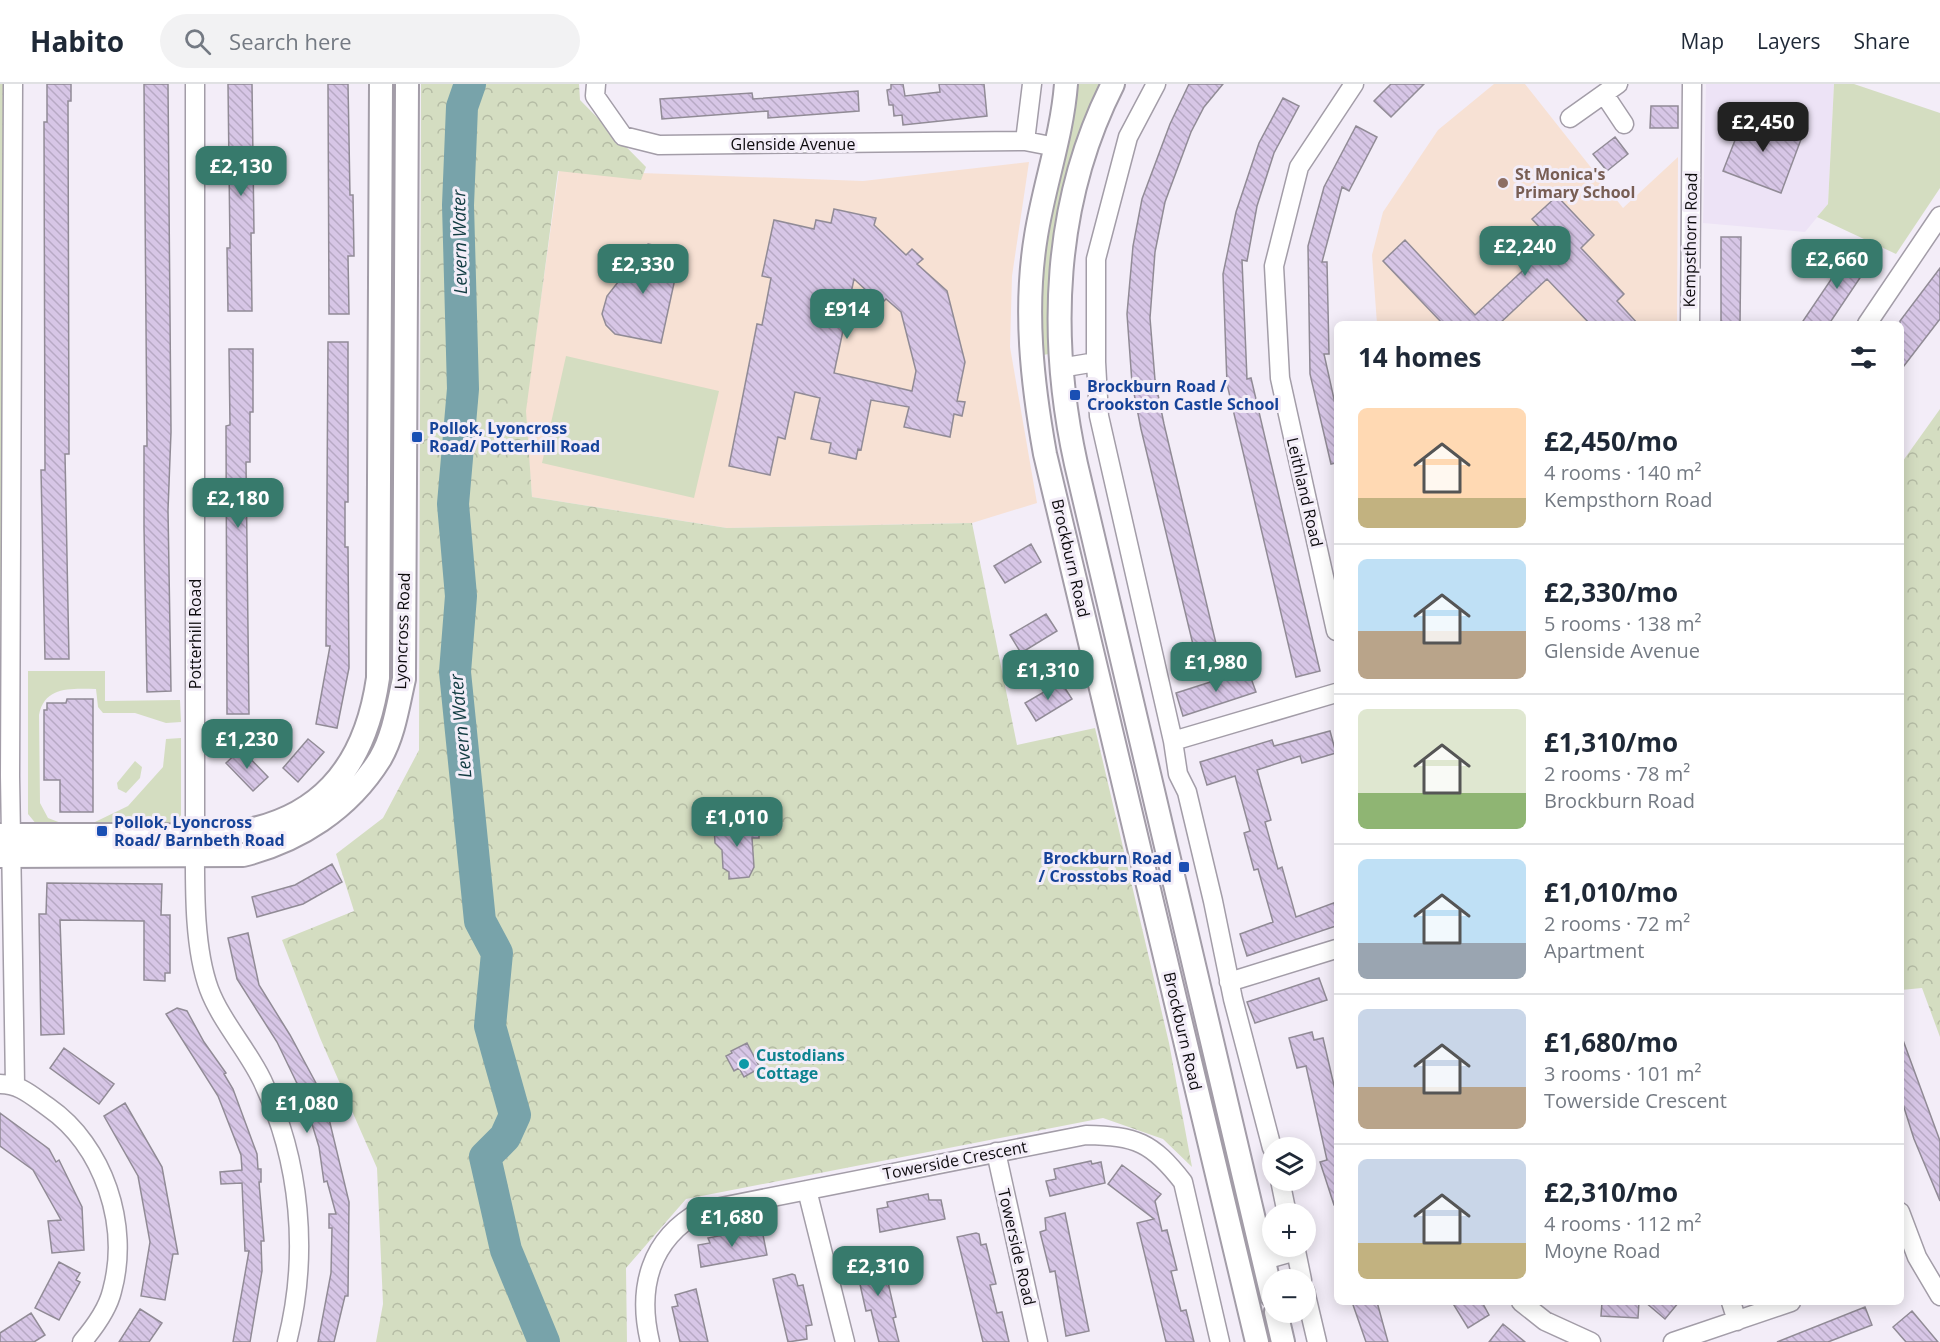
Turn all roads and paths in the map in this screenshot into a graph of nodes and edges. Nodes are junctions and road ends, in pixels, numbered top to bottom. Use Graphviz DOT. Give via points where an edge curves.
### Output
graph roads {
  1 [pos="13,84"];
  2 [pos="195,84"];
  3 [pos="381,84"];
  4 [pos="407,84"];
  5 [pos="596,84"];
  6 [pos="1032,84"];
  7 [pos="1066,84"];
  8 [pos="1113,84"];
  9 [pos="1156,84"];
  10 [pos="1354,84"];
  11 [pos="1692,84"];
  12 [pos="1611,89"];
  13 [pos="1570,118"];
  14 [pos="1624,124"];
  15 [pos="1025,141"];
  16 [pos="1056,147"];
  17 [pos="1940,216"];
  18 [pos="1690,321"];
  19 [pos="1869,321"];
  20 [pos="381,326"];
  21 [pos="406,326"];
  22 [pos="1096,362"];
  23 [pos="1060,368"];
  24 [pos="1032,369"];
  25 [pos="1334,622"];
  26 [pos="1334,694"];
  27 [pos="1173,741"];
  28 [pos="6,845"];
  29 [pos="195,846"];
  30 [pos="1172,870"];
  31 [pos="1146,876"];
  32 [pos="1334,950"];
  33 [pos="1229,982"];
  34 [pos="8,1084"];
  35 [pos="1269,1137"];
  36 [pos="996,1152"];
  37 [pos="807,1190"];
  38 [pos="1904,1233"];
  39 [pos="1272,1257"];
  40 [pos="1264,1260"];
  41 [pos="1909,1260"];
  42 [pos="1266,1269"];
  43 [pos="1940,1296"];
  44 [pos="1525,1305"];
  45 [pos="1732,1305"];
  46 [pos="1782,1305"];
  47 [pos="1737,1321"];
  48 [pos="1279,1323"];
  49 [pos="1313,1323"];
  50 [pos="82,1342"];
  51 [pos="287,1342"];
  52 [pos="651,1342"];
  53 [pos="845,1342"];
  54 [pos="1038,1342"];
  55 [pos="1220,1342"];
  56 [pos="1257,1342"];
  57 [pos="1283,1342"];
  58 [pos="1317,1342"];
  59 [pos="1591,1342"];
  60 [pos="1672,1342"];
  1 -- 28 [label="street" via="10,776"];
  2 -- 29 [label="street, Potterhill Road"];
  3 -- 20 [label="street, Lyoncross Road"];
  4 -- 21 [label="street, Lyoncross Road"];
  5 -- 15 [label="street, Glenside Avenue" via="595,96 623,136 659,145"];
  6 -- 15 [label="street"];
  7 -- 16 [label="street, Brockburn Road"];
  8 -- 23 [label="street, Brockburn Road" via="1086,150 1067,224 1059,274"];
  9 -- 22 [label="street" via="1128,137 1096,259"];
  10 -- 25 [label="street, Leithland Road" via="1299,167 1274,266 1280,378"];
  11 -- 18 [label="street, Kempsthorn Road"];
  12 -- 13 [label="street"];
  12 -- 14 [label="street"];
  15 -- 16 [label="street, Glenside Avenue"];
  16 -- 24 [label="street, Brockburn Road" via="1032,270"];
  17 -- 19 [label="street"];
  20 -- 21 [label="street"];
  20 -- 29 [label="street, Lyoncross Road" via="378,678 373,712 349,767 321,798 280,820"];
  21 -- 29 [label="street, Lyoncross Road" via="404,679 390,735 380,759 347,800 313,827 265,850 243,855"];
  22 -- 23 [label="street"];
  22 -- 27 [label="street" via="1100,416"];
  23 -- 24 [label="street"];
  23 -- 30 [label="street, Brockburn Road" via="1072,447"];
  24 -- 31 [label="street, Brockburn Road" via="1046,453"];
  26 -- 27 [label="street"];
  27 -- 33 [label="street" via="1178,774 1187,792 1214,901"];
  28 -- 29 [label="street, Lyoncross Road"];
  28 -- 34 [label="street"];
  29 -- 51 [label="street, Potterhill Road" via="200,953 210,990 263,1083 285,1145 297,1204 301,1256"];
  30 -- 31 [label="street"];
  30 -- 40 [label="street, Brockburn Road"];
  31 -- 56 [label="street, Brockburn Road"];
  32 -- 33 [label="street"];
  33 -- 35 [label="street"];
  34 -- 50 [label="street" via="63,1117 83,1138 98,1162 115,1218 119,1251 112,1293"];
  36 -- 37 [label="street, Towerside Crescent"];
  36 -- 54 [label="street, Towerside Road"];
  36 -- 55 [label="street, Towerside Crescent" via="1086,1135 1123,1136 1168,1162 1183,1182"];
  37 -- 52 [label="street, Towerside Crescent" via="701,1211 682,1221 654,1261 645,1289"];
  37 -- 53 [label="street"];
  38 -- 41 [label="street"];
  39 -- 40 [label="street"];
  40 -- 42 [label="street, Brockburn Road"];
  41 -- 43 [label="street"];
  44 -- 59 [label="street" via="1545,1321"];
  45 -- 47 [label="street"];
  46 -- 47 [label="street"];
  47 -- 60 [label="street"];
  48 -- 57 [label="street"];
  49 -- 58 [label="street"];
}
